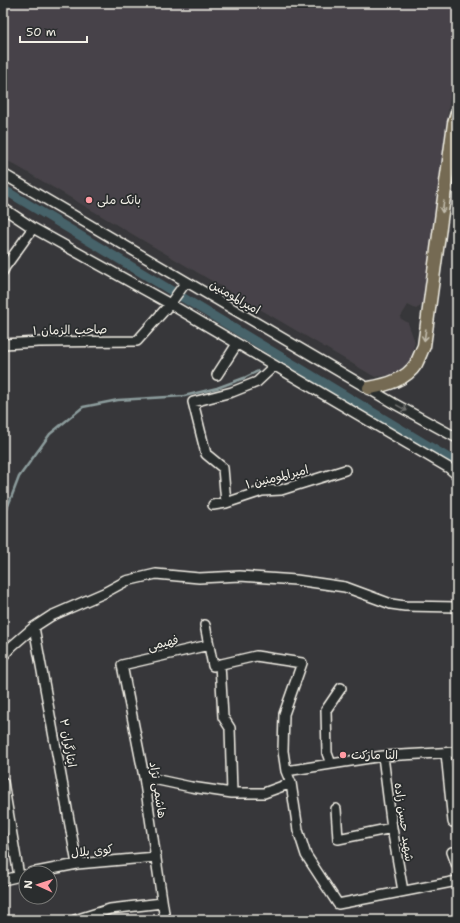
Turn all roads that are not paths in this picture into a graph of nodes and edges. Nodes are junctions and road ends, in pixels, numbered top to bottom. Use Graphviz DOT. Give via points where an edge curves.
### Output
graph roads {
  1 [pos="457,113"];
  2 [pos="3,174"];
  3 [pos="3,208"];
  4 [pos="33,228"];
  5 [pos="3,271"];
  6 [pos="186,282"];
  7 [pos="170,304"];
  8 [pos="3,344"];
  9 [pos="237,344"];
  10 [pos="274,366"];
  11 [pos="217,375"];
  12 [pos="369,388"];
  13 [pos="457,438"];
  14 [pos="345,470"];
  15 [pos="457,475"];
  16 [pos="226,503"];
  17 [pos="213,505"];
  18 [pos="457,607"];
  19 [pos="206,626"];
  20 [pos="34,627"];
  21 [pos="209,645"];
  22 [pos="3,656"];
  23 [pos="122,665"];
  24 [pos="217,665"];
  25 [pos="342,688"];
  26 [pos="457,752"];
  27 [pos="446,753"];
  28 [pos="383,756"];
  29 [pos="331,764"];
  30 [pos="286,771"];
  31 [pos="144,777"];
  32 [pos="3,782"];
  33 [pos="291,783"];
  34 [pos="232,794"];
  35 [pos="336,809"];
  36 [pos="457,822"];
  37 [pos="392,828"];
  38 [pos="452,852"];
  39 [pos="156,857"];
  40 [pos="77,864"];
  41 [pos="21,865"];
  42 [pos="457,866"];
  43 [pos="58,868"];
  44 [pos="18,876"];
  45 [pos="3,880"];
  46 [pos="457,881"];
  47 [pos="403,891"];
  48 [pos="162,903"];
  49 [pos="75,920"];
  50 [pos="165,920"];
  1 -- 12 [label="main road, one-way" via="424,346 416,364 402,377 388,384"];
  2 -- 6 [label="street, امیرالمومنین"];
  3 -- 4 [label="street"];
  4 -- 5 [label="street"];
  4 -- 7 [label="street"];
  6 -- 7 [label="street"];
  6 -- 12 [label="street, امیرالمومنین"];
  7 -- 8 [label="street, صاحب الزمان ۱" via="137,340"];
  7 -- 9 [label="street"];
  9 -- 10 [label="street"];
  9 -- 11 [label="street"];
  10 -- 15 [label="street"];
  10 -- 16 [label="street" via="257,382 232,392 193,402 206,454 223,468"];
  12 -- 13 [label="street, امیرالمومنین, one-way"];
  14 -- 16 [label="street, امیرالمومنین ۱" via="281,490 262,491"];
  16 -- 17 [label="street, امیرالمومنین ۱"];
  18 -- 20 [label="street" via="391,604 345,587 296,580 240,576 199,578 156,574 126,581 50,616"];
  19 -- 21 [label="street"];
  20 -- 22 [label="street"];
  20 -- 40 [label="street, ایثارگران ۲"];
  21 -- 23 [label="street, فهیمی"];
  21 -- 24 [label="street"];
  23 -- 31 [label="street, هاشمی نژاد"];
  24 -- 30 [label="street" via="256,656 302,663 284,714 283,751"];
  24 -- 34 [label="street" via="223,716 230,728"];
  25 -- 29 [label="street" via="326,710 327,753"];
  26 -- 27 [label="street"];
  27 -- 28 [label="street"];
  27 -- 36 [label="street" via="453,822"];
  28 -- 29 [label="street"];
  28 -- 37 [label="street, شهید حسن زاده"];
  29 -- 30 [label="street"];
  30 -- 33 [label="street"];
  31 -- 34 [label="street"];
  31 -- 39 [label="street, هاشمی نژاد"];
  32 -- 41 [label="street"];
  33 -- 34 [label="street" via="264,793"];
  33 -- 47 [label="street" via="298,830 306,855 338,904"];
  35 -- 37 [label="street" via="338,838"];
  37 -- 47 [label="street, شهید حسن زاده"];
  38 -- 42 [label="street"];
  39 -- 40 [label="street, کوی بلال"];
  39 -- 48 [label="street, هاشمی نژاد"];
  40 -- 43 [label="street, کوی بلال"];
  44 -- 45 [label="street"];
  46 -- 47 [label="street"];
  48 -- 49 [label="street" via="110,909"];
  48 -- 50 [label="street, هاشمی نژاد"];
}
